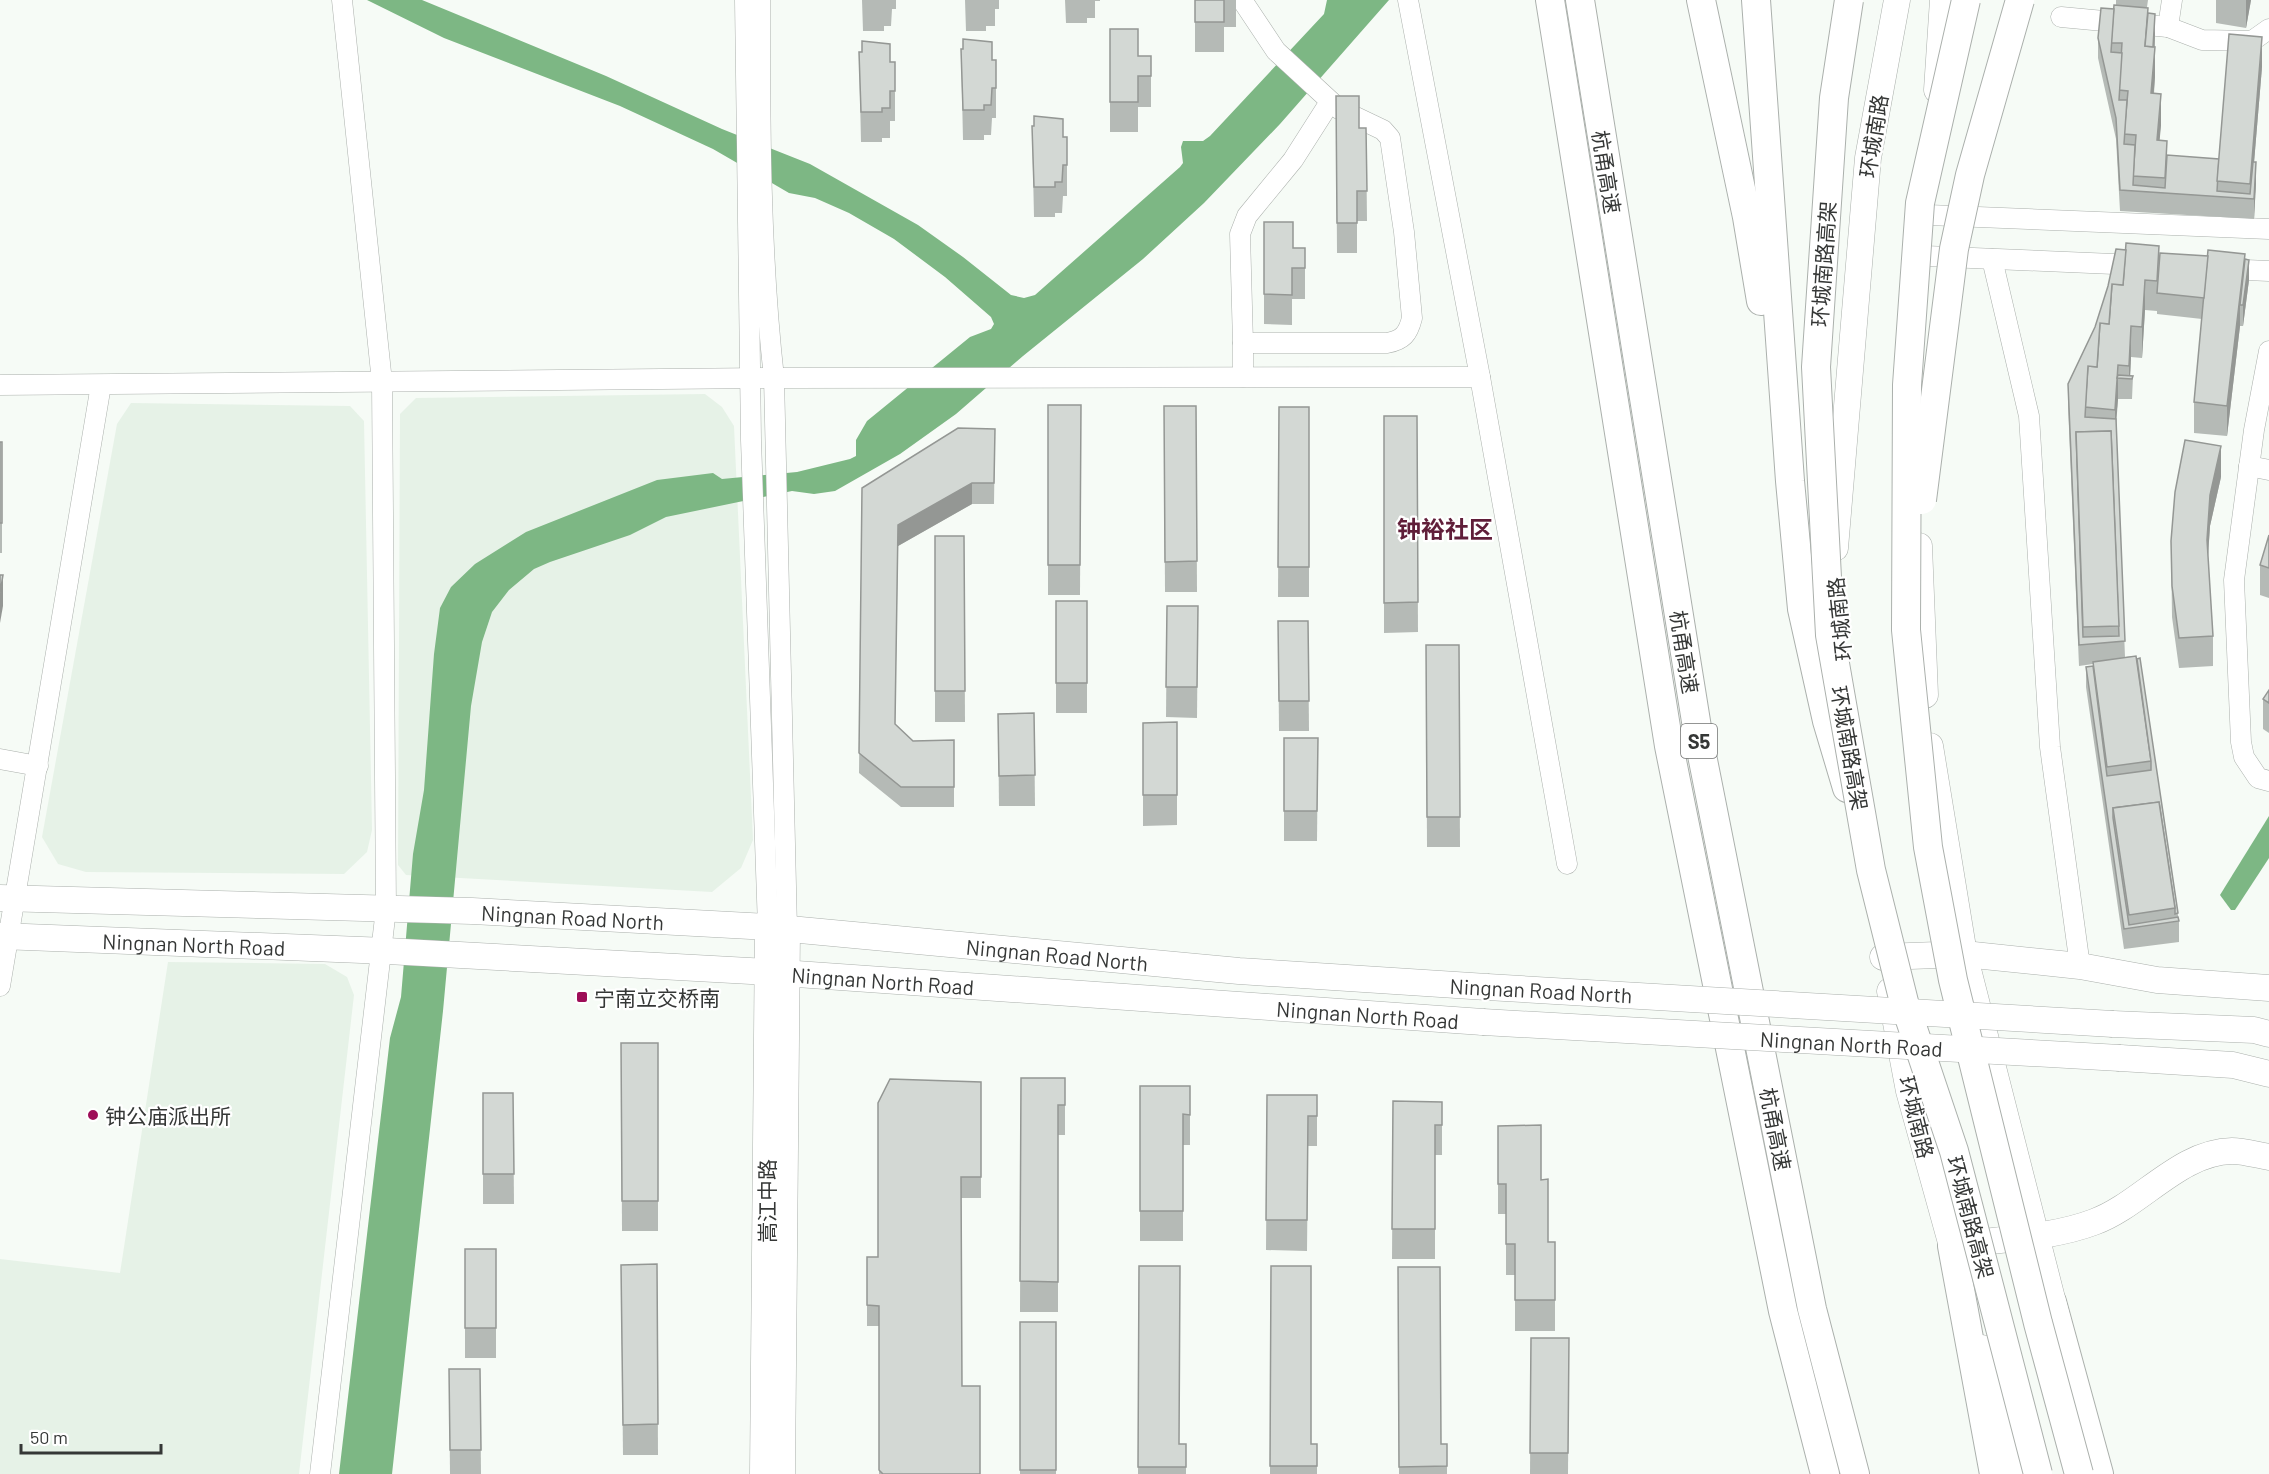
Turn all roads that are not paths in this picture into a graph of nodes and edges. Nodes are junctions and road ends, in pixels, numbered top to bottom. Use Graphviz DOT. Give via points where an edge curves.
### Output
graph roads {
  1 [pos="745,0"];
  2 [pos="760,0"];
  3 [pos="1242,0"];
  4 [pos="1408,0"];
  5 [pos="1550,0"];
  6 [pos="1580,0"];
  7 [pos="1701,0"];
  8 [pos="1756,0"];
  9 [pos="1849,0"];
  10 [pos="1897,0"];
  11 [pos="1943,0"];
  12 [pos="1966,0"];
  13 [pos="2020,0"];
  14 [pos="2172,0"];
  15 [pos="342,3"];
  16 [pos="2061,17"];
  17 [pos="2168,27"];
  18 [pos="2269,29"];
  19 [pos="1330,102"];
  20 [pos="1928,215"];
  21 [pos="2269,229"];
  22 [pos="1925,256"];
  23 [pos="1992,259"];
  24 [pos="2153,266"];
  25 [pos="2200,268"];
  26 [pos="2269,271"];
  27 [pos="1243,344"];
  28 [pos="2269,351"];
  29 [pos="1243,377"];
  30 [pos="1480,377"];
  31 [pos="774,378"];
  32 [pos="751,379"];
  33 [pos="382,382"];
  34 [pos="0,385"];
  35 [pos="101,386"];
  36 [pos="2249,466"];
  37 [pos="2269,470"];
  38 [pos="1790,481"];
  39 [pos="1906,630"];
  40 [pos="0,759"];
  41 [pos="38,766"];
  42 [pos="2269,781"];
  43 [pos="1567,864"];
  44 [pos="1871,870"];
  45 [pos="8,898"];
  46 [pos="390,909"];
  47 [pos="778,928"];
  48 [pos="5,936"];
  49 [pos="384,951"];
  50 [pos="1964,954"];
  51 [pos="1883,957"];
  52 [pos="2080,966"];
  53 [pos="778,973"];
  54 [pos="0,986"];
  55 [pos="2269,988"];
  56 [pos="2269,1034"];
  57 [pos="2269,1074"];
  58 [pos="2269,1157"];
  59 [pos="2035,1234"];
  60 [pos="1952,1246"];
  61 [pos="2052,1302"];
  62 [pos="320,1474"];
  63 [pos="763,1474"];
  64 [pos="782,1474"];
  65 [pos="1825,1474"];
  66 [pos="1855,1474"];
  67 [pos="1994,1474"];
  68 [pos="2019,1474"];
  69 [pos="2038,1474"];
  70 [pos="2079,1474"];
  71 [pos="2099,1474"];
  72 [pos="2106,1474"];
  1 -- 32 [label="street"];
  2 -- 31 [label="street" via="764,278"];
  3 -- 19 [label="street" via="1264,38"];
  4 -- 30 [label="street"];
  5 -- 65 [label="highway, 杭甬高速 / S5" via="1669,746 1783,1311"];
  6 -- 66 [label="highway, 杭甬高速 / S5" via="1699,740 1812,1309"];
  7 -- 38 [label="highway" via="1747,217"];
  8 -- 38 [label="highway"];
  9 -- 44 [label="highway, 环城南路高架, bridge" via="1834,98 1816,367 1830,636"];
  10 -- 51 [label="main road, 环城南路" via="1868,158 1833,577"];
  11 -- 20 [label="main road"];
  12 -- 39 [label="highway, 环城南路高架, bridge" via="1920,203 1907,386"];
  13 -- 39 [label="highway, bridge" via="1970,175 1954,249"];
  14 -- 17 [label="street"];
  15 -- 33 [label="street"];
  16 -- 17 [label="street"];
  17 -- 18 [label="street" via="2202,40 2252,41"];
  19 -- 27 [label="street" via="1293,160 1246,216 1240,234"];
  19 -- 27 [label="street" via="1383,130 1390,138 1404,232 1412,318 1409,331 1401,340 1387,343"];
  20 -- 21 [label="street"];
  20 -- 22 [label="main road"];
  22 -- 23 [label="street"];
  22 -- 50 [label="main road" via="1918,504 1926,721"];
  23 -- 24 [label="street"];
  23 -- 52 [label="street" via="2029,416 2050,747"];
  25 -- 26 [label="street"];
  27 -- 29 [label="street"];
  28 -- 36 [label="street"];
  29 -- 30 [label="street"];
  29 -- 31 [label="street"];
  30 -- 43 [label="street"];
  31 -- 32 [label="street"];
  31 -- 47 [label="street"];
  32 -- 33 [label="street"];
  32 -- 47 [label="street" via="754,531"];
  33 -- 35 [label="street"];
  33 -- 46 [label="street"];
  34 -- 35 [label="street"];
  35 -- 41 [label="street"];
  36 -- 37 [label="street"];
  36 -- 42 [label="street" via="2234,580 2237,689 2244,757 2258,778"];
  38 -- 44 [label="highway, bridge" via="1802,609 1827,721"];
  39 -- 70 [label="highway, 环城南路高架, bridge" via="1928,847 1953,980"];
  40 -- 41 [label="street"];
  41 -- 45 [label="street"];
  44 -- 69 [label="highway, 环城南路高架, bridge" via="1904,1002 1954,1151"];
  45 -- 46 [label="main road, Ningnan Road North"];
  45 -- 48 [label="street"];
  46 -- 47 [label="main road, Ningnan Road North"];
  46 -- 49 [label="street"];
  47 -- 53 [label="main road, 嵩江中路"];
  47 -- 56 [label="main road, Ningnan Road North, bridge" via="1239,971 2254,1030"];
  48 -- 49 [label="main road, Ningnan North Road"];
  48 -- 54 [label="street"];
  49 -- 53 [label="main road, Ningnan North Road"];
  49 -- 62 [label="street"];
  50 -- 51 [label="main road"];
  50 -- 52 [label="main road"];
  50 -- 59 [label="main road"];
  51 -- 60 [label="main road, 环城南路" via="1909,1090"];
  52 -- 55 [label="main road" via="2157,980"];
  53 -- 57 [label="main road, Ningnan North Road, bridge" via="1483,1022 2233,1065"];
  53 -- 63 [label="main road, 嵩江中路"];
  53 -- 64 [label="main road, 嵩江中路"];
  58 -- 59 [label="main road" via="2232,1151 2189,1163 2095,1222"];
  59 -- 60 [label="main road"];
  59 -- 61 [label="main road"];
  60 -- 67 [label="highway"];
  60 -- 68 [label="main road, 环城南路"];
  61 -- 71 [label="highway"];
  61 -- 72 [label="main road"];
}
